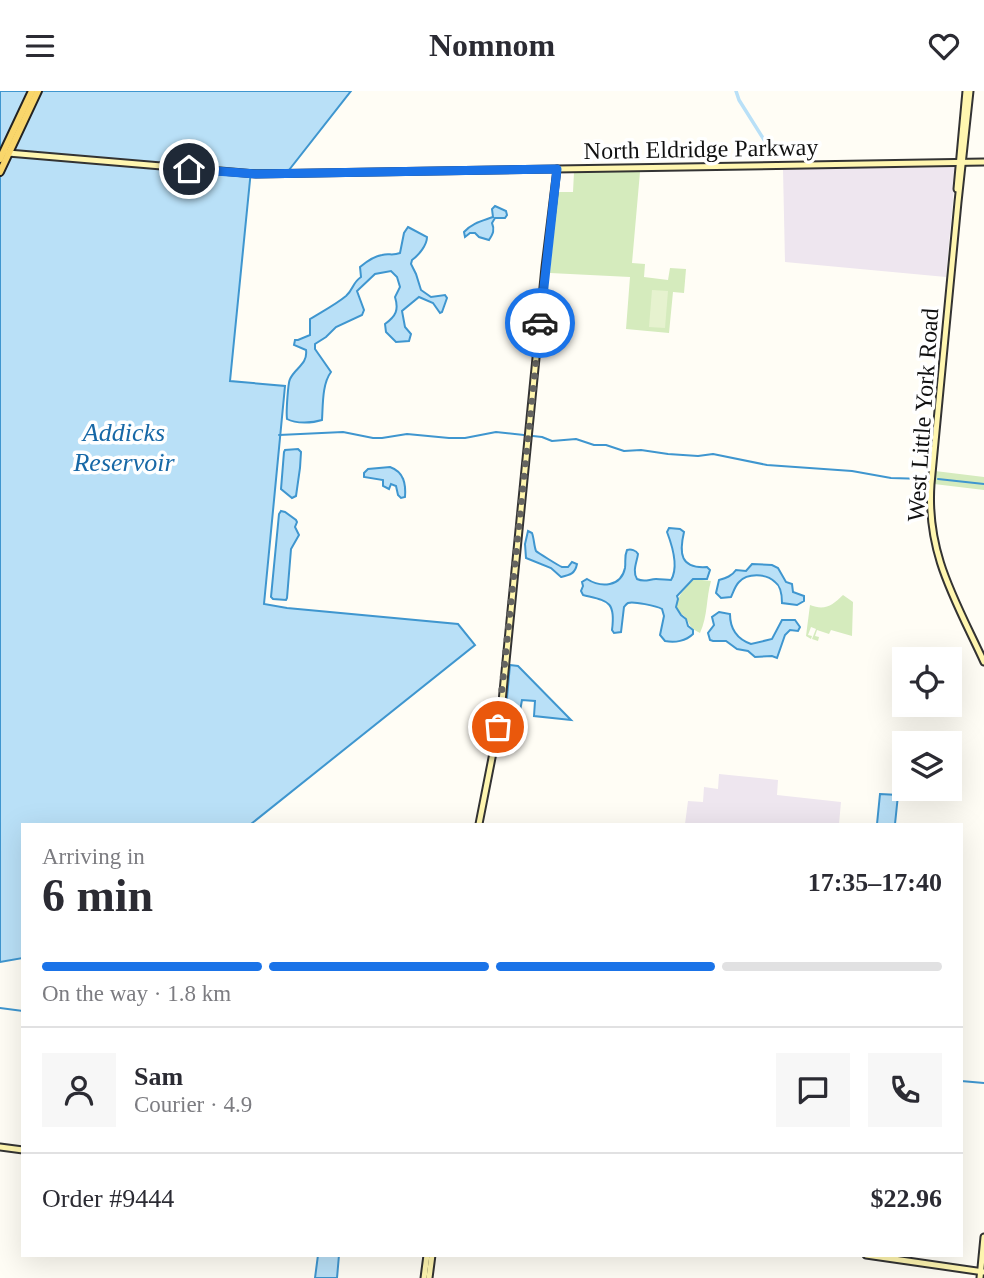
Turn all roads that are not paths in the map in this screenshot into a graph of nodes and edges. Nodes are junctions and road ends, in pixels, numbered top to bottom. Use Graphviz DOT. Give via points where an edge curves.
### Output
graph roads {
  1 [pos="33,91"];
  2 [pos="38,91"];
  3 [pos="968,91"];
  4 [pos="14,142"];
  5 [pos="3,154"];
  6 [pos="19,154"];
  7 [pos="961,162"];
  8 [pos="984,162"];
  9 [pos="557,169"];
  10 [pos="0,171"];
  11 [pos="984,662"];
  12 [pos="479,823"];
  13 [pos="0,1147"];
  14 [pos="21,1150"];
  15 [pos="984,1237"];
  16 [pos="429,1257"];
  17 [pos="878,1257"];
  18 [pos="982,1274"];
  19 [pos="427,1278"];
  1 -- 5 [label="main road"];
  2 -- 4 [label="main road"];
  3 -- 7 [label="main road, West Little York Road"];
  4 -- 5 [label="main road"];
  4 -- 6 [label="main road"];
  5 -- 6 [label="main road, North Eldridge Parkway"];
  5 -- 10 [label="main road"];
  6 -- 9 [label="main road, North Eldridge Parkway" via="256,174"];
  7 -- 8 [label="main road, North Eldridge Parkway"];
  7 -- 9 [label="main road, North Eldridge Parkway"];
  7 -- 11 [label="main road, West Little York Road" via="930,519 939,563"];
  9 -- 12 [label="main road" via="501,713"];
  13 -- 14 [label="main road"];
  15 -- 18 [label="main road"];
  16 -- 19 [label="main road"];
  17 -- 18 [label="main road"];
}
